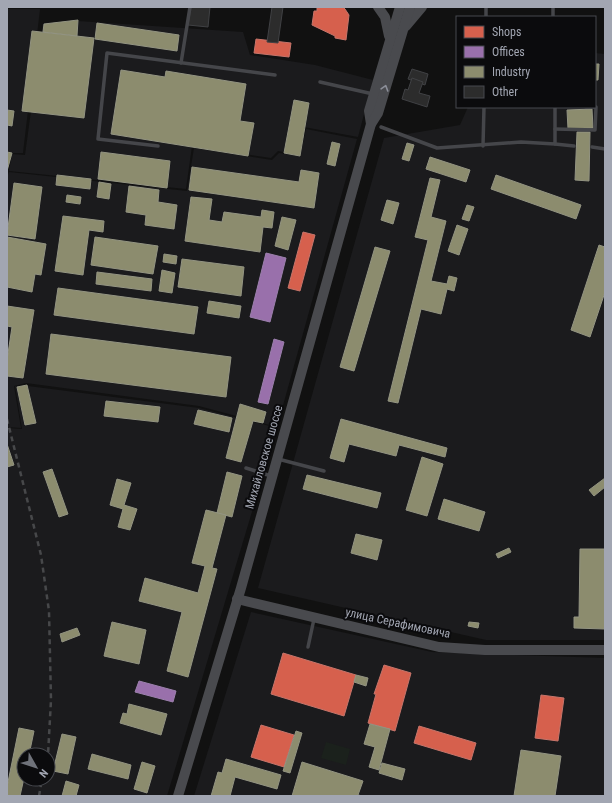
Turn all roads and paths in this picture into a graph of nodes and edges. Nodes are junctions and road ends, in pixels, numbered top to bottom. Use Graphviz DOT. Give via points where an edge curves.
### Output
graph roads {
  1 [pos="190,7"];
  2 [pos="378,7"];
  3 [pos="400,7"];
  4 [pos="410,7"];
  5 [pos="422,7"];
  6 [pos="404,29"];
  7 [pos="390,41"];
  8 [pos="181,63"];
  9 [pos="274,75"];
  10 [pos="320,82"];
  11 [pos="374,94"];
  12 [pos="484,108"];
  13 [pos="555,108"];
  14 [pos="596,108"];
  15 [pos="371,124"];
  16 [pos="381,127"];
  17 [pos="555,129"];
  18 [pos="555,144"];
  19 [pos="158,146"];
  20 [pos="483,146"];
  21 [pos="574,146"];
  22 [pos="592,148"];
  23 [pos="605,149"];
  24 [pos="277,458"];
  25 [pos="246,468"];
  26 [pos="324,471"];
  27 [pos="272,476"];
  28 [pos="237,599"];
  29 [pos="314,618"];
  30 [pos="308,648"];
  31 [pos="605,650"];
  32 [pos="178,796"];
  1 -- 8 [label="lane"];
  2 -- 7 [label="main road" via="386,22"];
  3 -- 7 [label="main road, Михайловское шоссе"];
  4 -- 6 [label="main road, Михайловское шоссе"];
  5 -- 6 [label="main road"];
  15 -- 6 [label="main road, Михайловское шоссе, one-way" via="378,113"];
  7 -- 11 [label="main road, Михайловское шоссе"];
  8 -- 9 [label="lane"];
  8 -- 19 [label="lane" via="107,53 98,139"];
  10 -- 11 [label="lane"];
  11 -- 15 [label="main road, Михайловское шоссе" via="369,111"];
  12 -- 20 [label="lane"];
  13 -- 17 [label="lane"];
  14 -- 17 [label="lane" via="595,130"];
  15 -- 24 [label="main road, Михайловское шоссе"];
  16 -- 20 [label="lane" via="437,148"];
  17 -- 18 [label="lane"];
  18 -- 20 [label="lane" via="521,142"];
  18 -- 21 [label="lane"];
  22 -- 23 [label="lane"];
  24 -- 26 [label="lane"];
  24 -- 27 [label="main road, Михайловское шоссе"];
  25 -- 27 [label="lane"];
  27 -- 28 [label="main road, Михайловское шоссе"];
  28 -- 29 [label="main road, улица Серафимовича"];
  28 -- 32 [label="main road, Михайловское шоссе"];
  29 -- 30 [label="lane"];
  29 -- 31 [label="main road, улица Серафимовича" via="439,646 485,650"];
}
